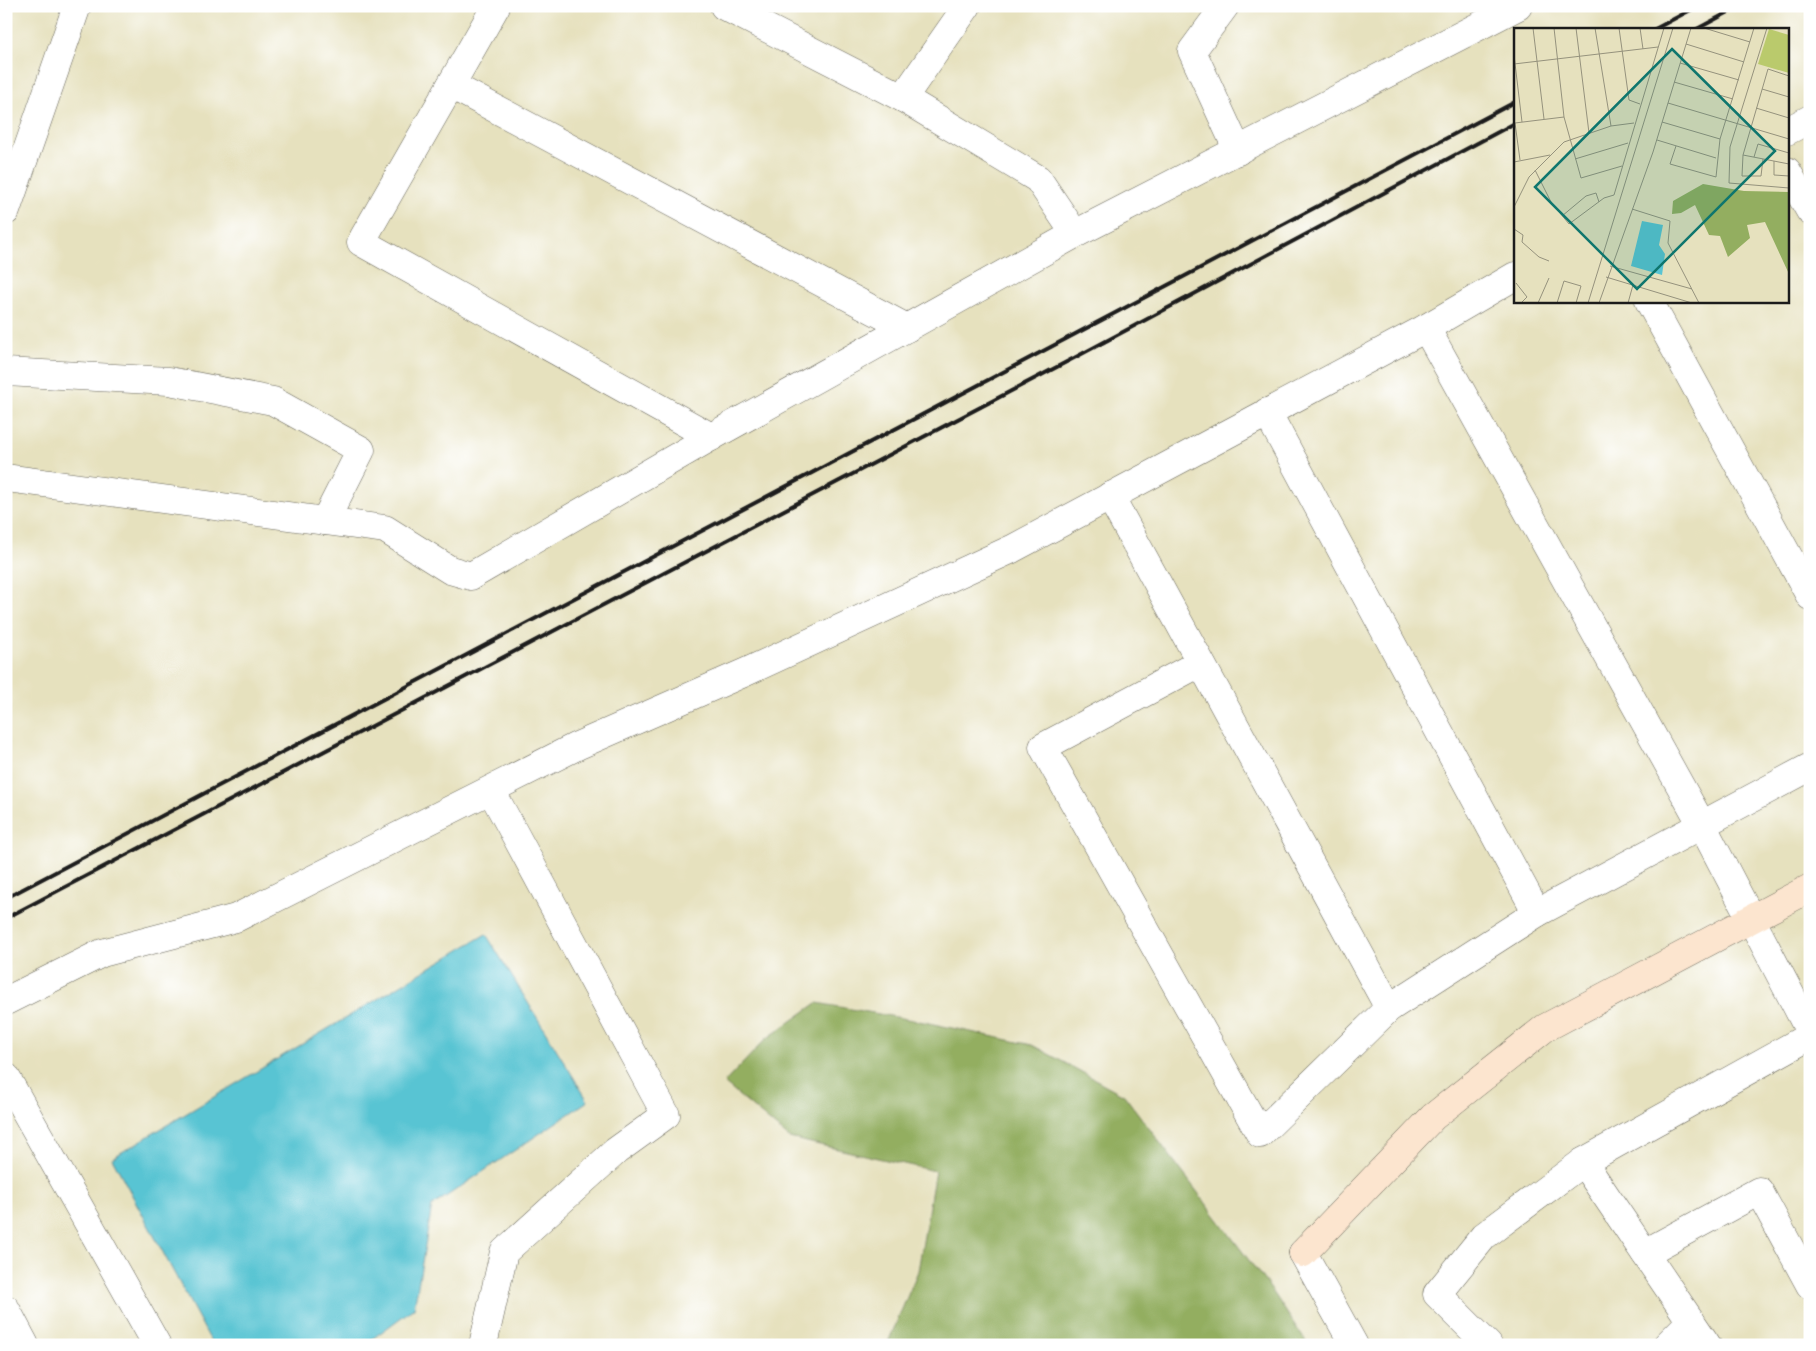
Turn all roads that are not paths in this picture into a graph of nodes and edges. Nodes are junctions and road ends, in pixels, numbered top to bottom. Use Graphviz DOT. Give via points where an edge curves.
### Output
graph roads {
  1 [pos="76,6"];
  2 [pos="496,6"];
  3 [pos="724,6"];
  4 [pos="967,6"];
  5 [pos="1225,6"];
  6 [pos="1518,6"];
  7 [pos="451,85"];
  8 [pos="903,98"];
  9 [pos="1810,119"];
  10 [pos="1788,130"];
  11 [pos="1238,150"];
  12 [pos="1788,173"];
  13 [pos="6,211"];
  14 [pos="1810,211"];
  15 [pos="1075,234"];
  16 [pos="1514,277"];
  17 [pos="1650,302"];
  18 [pos="907,328"];
  19 [pos="1426,328"];
  20 [pos="6,372"];
  21 [pos="1267,412"];
  22 [pos="711,437"];
  23 [pos="6,478"];
  24 [pos="1110,496"];
  25 [pos="325,522"];
  26 [pos="1810,596"];
  27 [pos="1200,663"];
  28 [pos="1810,767"];
  29 [pos="491,790"];
  30 [pos="1702,824"];
  31 [pos="1810,888"];
  32 [pos="1537,913"];
  33 [pos="1752,919"];
  34 [pos="6,1001"];
  35 [pos="1389,1008"];
  36 [pos="1810,1032"];
  37 [pos="1810,1036"];
  38 [pos="6,1077"];
  39 [pos="1584,1162"];
  40 [pos="1645,1253"];
  41 [pos="1810,1285"];
  42 [pos="6,1309"];
  43 [pos="1691,1321"];
  44 [pos="26,1345"];
  45 [pos="157,1345"];
  46 [pos="483,1345"];
  47 [pos="1354,1345"];
  48 [pos="1488,1345"];
  49 [pos="1667,1345"];
  50 [pos="1707,1345"];
  1 -- 13 [label="street"];
  2 -- 7 [label="street"];
  3 -- 8 [label="street"];
  4 -- 8 [label="street"];
  5 -- 11 [label="street" via="1192,51"];
  6 -- 11 [label="street"];
  7 -- 18 [label="street"];
  7 -- 22 [label="street" via="360,242"];
  8 -- 15 [label="street" via="1038,179"];
  9 -- 10 [label="street"];
  11 -- 15 [label="street"];
  12 -- 14 [label="street"];
  15 -- 18 [label="street"];
  16 -- 19 [label="street"];
  17 -- 26 [label="street"];
  18 -- 22 [label="street"];
  19 -- 21 [label="street"];
  19 -- 30 [label="street"];
  20 -- 25 [label="street" via="169,381 273,401 361,450"];
  21 -- 24 [label="street"];
  21 -- 32 [label="street"];
  22 -- 25 [label="street" via="471,576 450,570 386,529"];
  23 -- 25 [label="street"];
  24 -- 27 [label="street"];
  24 -- 29 [label="street" via="1012,549 577,746"];
  27 -- 35 [label="street"];
  27 -- 35 [label="street" via="1043,746 1260,1134"];
  28 -- 30 [label="street"];
  29 -- 34 [label="street" via="236,918 102,953"];
  29 -- 46 [label="street" via="666,1115 616,1151 504,1252"];
  30 -- 32 [label="street"];
  30 -- 33 [label="street"];
  31 -- 33 [label="street"];
  32 -- 35 [label="street"];
  33 -- 36 [label="street"];
  33 -- 47 [label="street" via="1545,1028 1433,1117 1303,1253"];
  37 -- 39 [label="street"];
  38 -- 45 [label="street"];
  39 -- 40 [label="street"];
  39 -- 48 [label="street" via="1484,1236 1437,1294"];
  40 -- 41 [label="street" via="1759,1191"];
  40 -- 43 [label="street"];
  42 -- 44 [label="street"];
  43 -- 49 [label="street"];
  43 -- 50 [label="street"];
}
